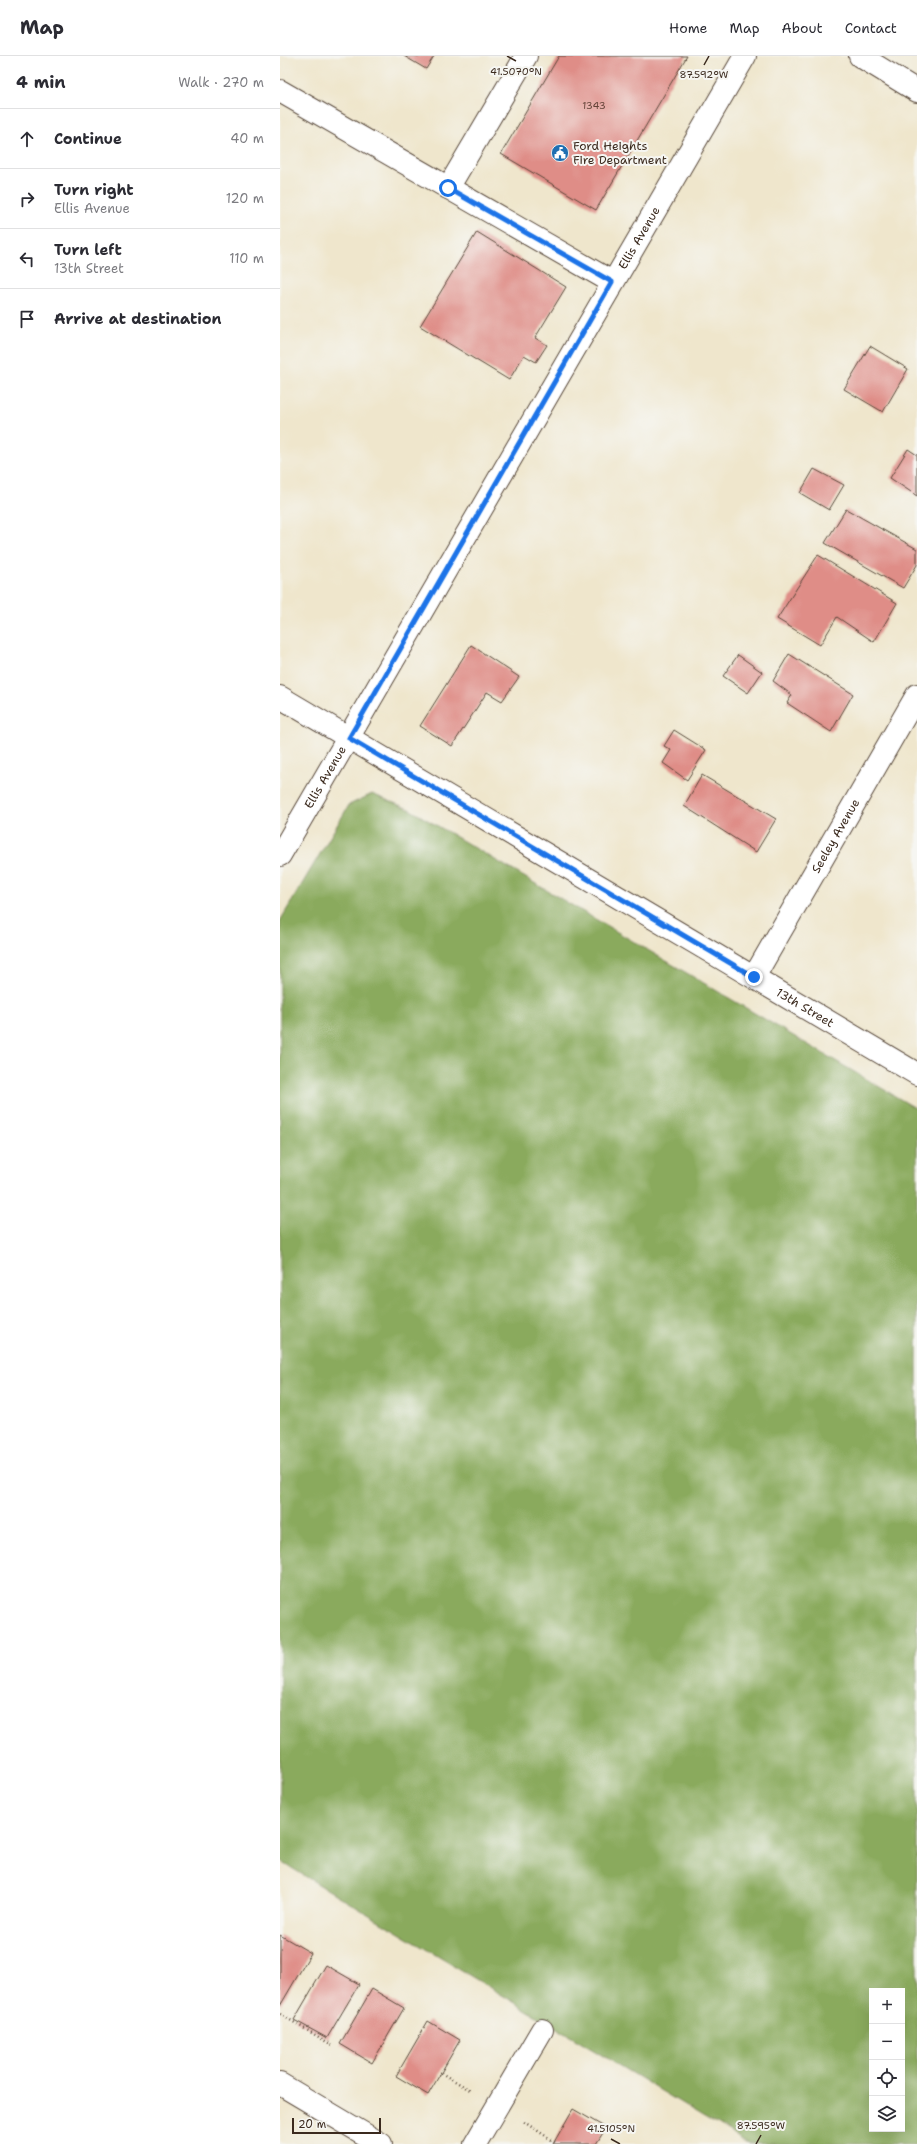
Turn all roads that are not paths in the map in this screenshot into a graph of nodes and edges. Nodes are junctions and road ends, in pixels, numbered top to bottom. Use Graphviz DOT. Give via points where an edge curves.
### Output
graph roads {
  1 [pos="526,56"];
  2 [pos="745,56"];
  3 [pos="860,56"];
  4 [pos="280,91"];
  5 [pos="917,91"];
  6 [pos="448,188"];
  7 [pos="612,282"];
  8 [pos="917,695"];
  9 [pos="280,697"];
  10 [pos="349,738"];
  11 [pos="280,855"];
  12 [pos="754,977"];
  13 [pos="917,1074"];
  14 [pos="542,2030"];
  15 [pos="280,2084"];
  16 [pos="381,2144"];
  17 [pos="475,2144"];
  1 -- 6 [label="street"];
  2 -- 7 [label="street, Ellis Avenue"];
  3 -- 5 [label="street"];
  4 -- 6 [label="street"];
  6 -- 7 [label="street"];
  7 -- 10 [label="street, Ellis Avenue"];
  8 -- 12 [label="street, Seeley Avenue"];
  9 -- 10 [label="street, 13th Street"];
  10 -- 11 [label="street, Ellis Avenue"];
  10 -- 12 [label="street, 13th Street"];
  12 -- 13 [label="street, 13th Street"];
  14 -- 17 [label="street"];
  15 -- 16 [label="street"];
}
